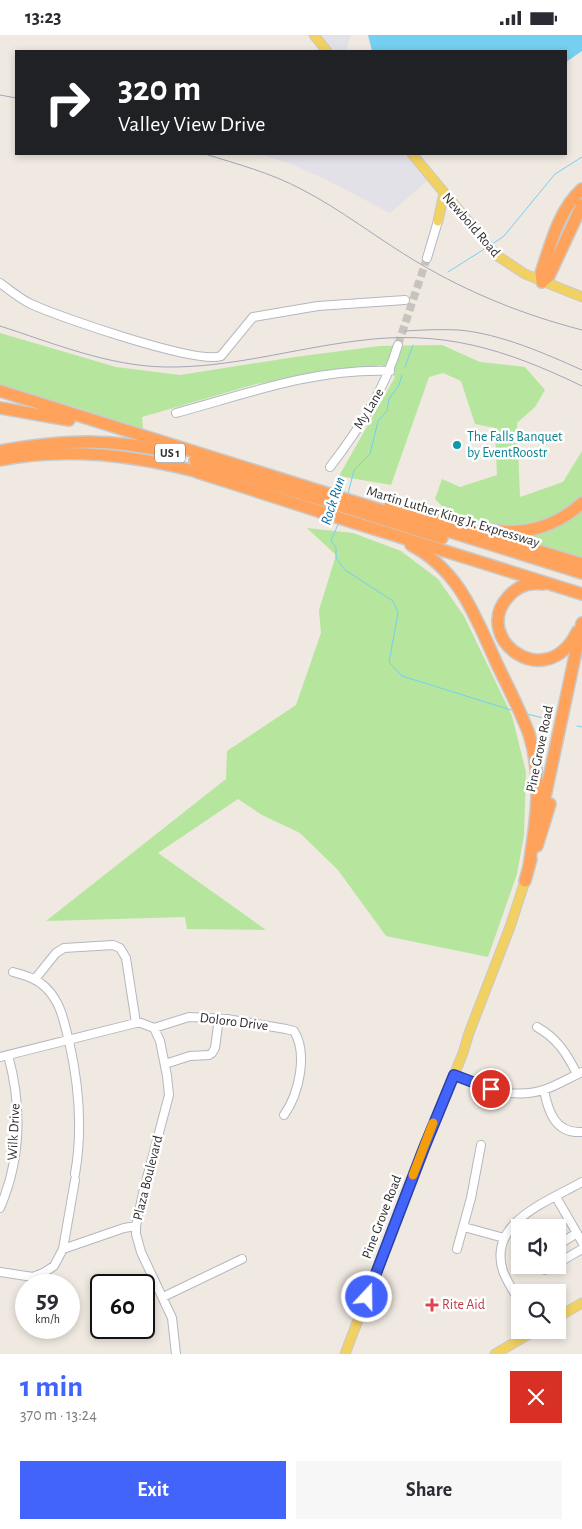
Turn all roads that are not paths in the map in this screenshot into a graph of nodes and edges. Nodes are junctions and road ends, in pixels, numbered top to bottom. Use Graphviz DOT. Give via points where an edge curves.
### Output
graph roads {
  1 [pos="314,35"];
  2 [pos="326,50"];
  3 [pos="413,155"];
  4 [pos="582,189"];
  5 [pos="444,193"];
  6 [pos="582,205"];
  7 [pos="459,212"];
  8 [pos="438,221"];
  9 [pos="427,258"];
  10 [pos="542,282"];
  11 [pos="0,283"];
  12 [pos="582,297"];
  13 [pos="405,300"];
  14 [pos="398,345"];
  15 [pos="390,371"];
  16 [pos="0,391"];
  17 [pos="0,408"];
  18 [pos="176,413"];
  19 [pos="122,431"];
  20 [pos="0,451"];
  21 [pos="74,454"];
  22 [pos="0,460"];
  23 [pos="0,464"];
  24 [pos="330,467"];
  25 [pos="582,503"];
  26 [pos="335,504"];
  27 [pos="355,510"];
  28 [pos="433,518"];
  29 [pos="375,529"];
  30 [pos="582,564"];
  31 [pos="582,573"];
  32 [pos="582,581"];
  33 [pos="554,585"];
  34 [pos="582,594"];
  35 [pos="582,618"];
  36 [pos="582,623"];
  37 [pos="582,662"];
  38 [pos="529,866"];
  39 [pos="526,881"];
  40 [pos="12,972"];
  41 [pos="35,979"];
  42 [pos="219,1019"];
  43 [pos="136,1023"];
  44 [pos="537,1027"];
  45 [pos="154,1028"];
  46 [pos="469,1033"];
  47 [pos="69,1040"];
  48 [pos="4,1056"];
  49 [pos="165,1064"];
  50 [pos="579,1073"];
  51 [pos="454,1075"];
  52 [pos="544,1090"];
  53 [pos="284,1115"];
  54 [pos="435,1118"];
  55 [pos="582,1132"];
  56 [pos="482,1145"];
  57 [pos="582,1182"];
  58 [pos="556,1197"];
  59 [pos="0,1208"];
  60 [pos="136,1226"];
  61 [pos="464,1227"];
  62 [pos="577,1233"];
  63 [pos="504,1238"];
  64 [pos="566,1240"];
  65 [pos="582,1242"];
  66 [pos="63,1249"];
  67 [pos="457,1249"];
  68 [pos="582,1249"];
  69 [pos="566,1258"];
  70 [pos="242,1259"];
  71 [pos="0,1272"];
  72 [pos="511,1286"];
  73 [pos="163,1297"];
  74 [pos="582,1303"];
  75 [pos="566,1312"];
  76 [pos="521,1339"];
  77 [pos="176,1354"];
  78 [pos="345,1354"];
  79 [pos="495,1354"];
  1 -- 2 [label="main road"];
  3 -- 5 [label="main road, Newbold Road"];
  4 -- 10 [label="highway" via="562,215 541,273"];
  5 -- 7 [label="main road, Newbold Road"];
  5 -- 8 [label="main road"];
  6 -- 10 [label="highway" via="549,276"];
  7 -- 8 [label="main road" via="447,213"];
  7 -- 10 [label="main road, Newbold Road" via="491,251 512,267"];
  8 -- 9 [label="street"];
  10 -- 12 [label="main road, Newbold Road"];
  11 -- 13 [label="street" via="30,304 115,335 187,354 216,358 252,317 318,306"];
  14 -- 15 [label="street, My Lane"];
  15 -- 18 [label="street" via="301,378"];
  15 -- 24 [label="street, My Lane" via="366,415"];
  16 -- 19 [label="highway, US 1"];
  16 -- 26 [label="highway" via="86,413"];
  17 -- 19 [label="highway"];
  19 -- 26 [label="highway, US 1"];
  20 -- 26 [label="highway, US 1" via="68,441 136,445"];
  21 -- 22 [label="highway" via="43,453"];
  21 -- 23 [label="highway"];
  21 -- 26 [label="highway" via="133,458 301,499"];
  25 -- 28 [label="highway" via="552,523 519,532 496,531"];
  26 -- 27 [label="highway"];
  26 -- 27 [label="highway"];
  27 -- 28 [label="highway"];
  27 -- 29 [label="highway"];
  27 -- 31 [label="highway, Martin Luther King Jr. Expressway"];
  27 -- 32 [label="highway, Martin Luther King Jr. Expressway"];
  28 -- 30 [label="highway"];
  29 -- 33 [label="highway"];
  29 -- 38 [label="highway" via="422,551 451,577 470,606 526,725 538,786"];
  33 -- 34 [label="highway"];
  33 -- 35 [label="highway" via="528,584 508,596 498,619 500,635 505,643 524,658 549,659 567,647"];
  36 -- 38 [label="highway, Pine Grove Road"];
  37 -- 39 [label="highway, Pine Grove Road" via="554,789"];
  38 -- 39 [label="highway, Pine Grove Road"];
  39 -- 46 [label="main road, Pine Grove Road"];
  40 -- 41 [label="street"];
  41 -- 43 [label="street" via="64,948 116,946 126,958"];
  41 -- 47 [label="street" via="58,1004"];
  42 -- 45 [label="street, Doloro Drive" via="189,1017"];
  42 -- 49 [label="street" via="212,1053"];
  42 -- 53 [label="street, Doloro Drive" via="294,1031 299,1038 300,1076 292,1103"];
  43 -- 45 [label="street"];
  43 -- 47 [label="street"];
  44 -- 50 [label="street" via="561,1047"];
  45 -- 49 [label="street, Plaza Boulevard"];
  46 -- 51 [label="main road, Pine Grove Road"];
  46 -- 54 [label="main road, Pine Grove Road"];
  47 -- 48 [label="street"];
  47 -- 66 [label="street" via="80,1106 79,1150"];
  48 -- 59 [label="street, Wilk Drive" via="14,1081 18,1121 12,1170"];
  49 -- 60 [label="street, Plaza Boulevard" via="169,1095"];
  50 -- 52 [label="street"];
  51 -- 52 [label="street" via="510,1094"];
  51 -- 54 [label="main road, Pine Grove Road"];
  52 -- 55 [label="street" via="552,1117 563,1128"];
  54 -- 78 [label="main road, Pine Grove Road"];
  56 -- 61 [label="street"];
  57 -- 58 [label="street"];
  58 -- 62 [label="street"];
  58 -- 63 [label="street" via="517,1220"];
  60 -- 66 [label="street"];
  60 -- 73 [label="street, Plaza Boulevard" via="141,1252"];
  61 -- 63 [label="street"];
  61 -- 67 [label="street"];
  62 -- 64 [label="street"];
  62 -- 65 [label="street"];
  63 -- 72 [label="street" via="502,1267"];
  66 -- 71 [label="street" via="54,1266 44,1273 33,1277"];
  68 -- 69 [label="street"];
  70 -- 73 [label="street"];
  73 -- 77 [label="street, Plaza Boulevard" via="174,1327"];
  74 -- 75 [label="main road"];
  76 -- 79 [label="main road"];
}
